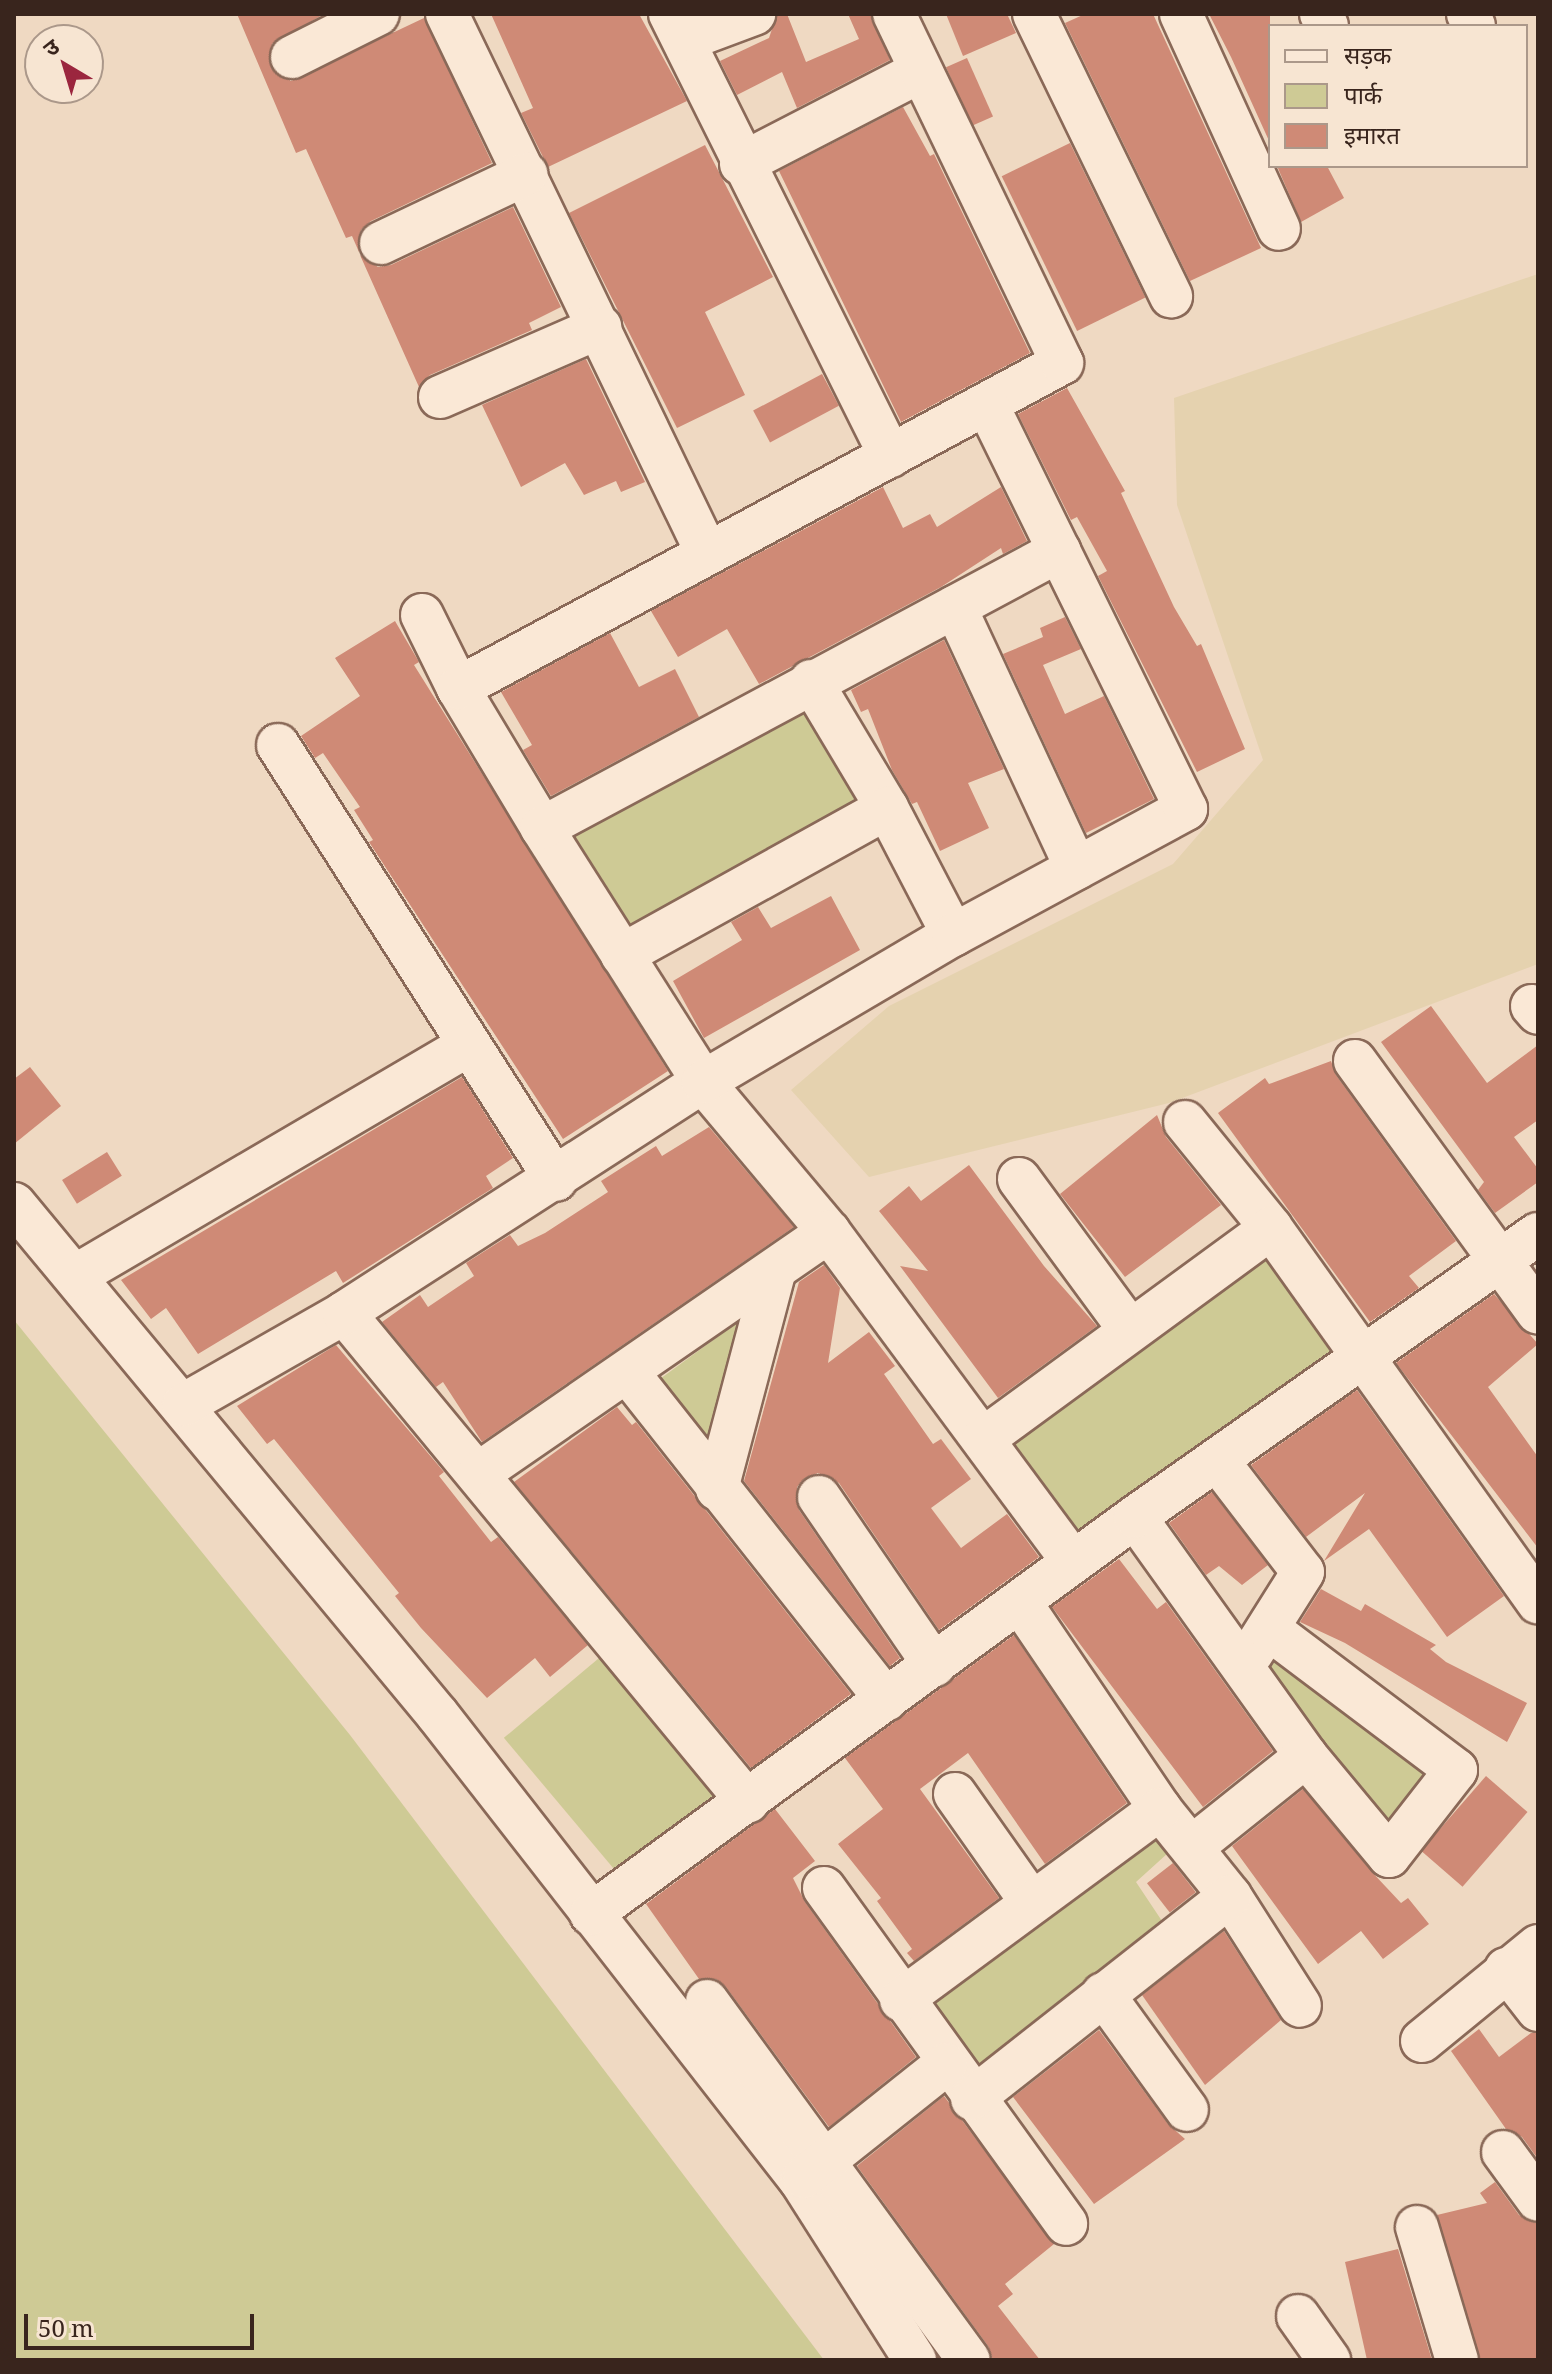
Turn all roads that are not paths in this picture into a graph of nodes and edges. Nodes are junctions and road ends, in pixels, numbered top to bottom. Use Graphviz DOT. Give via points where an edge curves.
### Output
graph roads {
  1 [pos="378,14"];
  2 [pos="447,14"];
  3 [pos="754,14"];
  4 [pos="894,14"];
  5 [pos="1034,14"];
  6 [pos="1181,14"];
  7 [pos="677,27"];
  8 [pos="292,57"];
  9 [pos="919,72"];
  10 [pos="741,164"];
  11 [pos="526,174"];
  12 [pos="1279,229"];
  13 [pos="381,243"];
  14 [pos="1171,296"];
  15 [pos="600,327"];
  16 [pos="440,397"];
  17 [pos="987,404"];
  18 [pos="890,456"];
  19 [pos="1059,551"];
  20 [pos="707,553"];
  21 [pos="955,607"];
  22 [pos="422,615"];
  23 [pos="811,681"];
  24 [pos="458,688"];
  25 [pos="278,745"];
  26 [pos="887,808"];
  27 [pos="542,828"];
  28 [pos="1076,868"];
  29 [pos="953,935"];
  30 [pos="622,955"];
  31 [pos="469,1045"];
  32 [pos="1355,1061"];
  33 [pos="703,1082"];
  34 [pos="1185,1122"];
  35 [pos="1019,1179"];
  36 [pos="556,1180"];
  37 [pos="14,1204"];
  38 [pos="1271,1228"];
  39 [pos="829,1232"];
  40 [pos="1538,1234"];
  41 [pos="1499,1263"];
  42 [pos="774,1274"];
  43 [pos="75,1276"];
  44 [pos="344,1313"];
  45 [pos="1538,1313"];
  46 [pos="1130,1330"];
  47 [pos="1367,1359"];
  48 [pos="629,1374"];
  49 [pos="183,1405"];
  50 [pos="983,1439"];
  51 [pos="1217,1460"];
  52 [pos="479,1473"];
  53 [pos="717,1489"];
  54 [pos="819,1497"];
  55 [pos="1135,1517"];
  56 [pos="1073,1562"];
  57 [pos="1020,1602"];
  58 [pos="1538,1603"];
  59 [pos="1269,1629"];
  60 [pos="1245,1664"];
  61 [pos="934,1665"];
  62 [pos="886,1700"];
  63 [pos="1306,1756"];
  64 [pos="955,1794"];
  65 [pos="748,1802"];
  66 [pos="1160,1809"];
  67 [pos="1192,1847"];
  68 [pos="824,1888"];
  69 [pos="1230,1896"];
  70 [pos="1032,1903"];
  71 [pos="591,1914"];
  72 [pos="1522,1958"];
  73 [pos="1103,1994"];
  74 [pos="901,2000"];
  75 [pos="707,2001"];
  76 [pos="1300,2006"];
  77 [pos="1538,2010"];
  78 [pos="1422,2041"];
  79 [pos="946,2064"];
  80 [pos="972,2099"];
  81 [pos="1187,2110"];
  82 [pos="1503,2152"];
  83 [pos="812,2170"];
  84 [pos="1538,2200"];
  85 [pos="1066,2224"];
  86 [pos="1417,2227"];
  87 [pos="1298,2316"];
  88 [pos="915,2360"];
  89 [pos="969,2360"];
  90 [pos="1329,2360"];
  91 [pos="1457,2360"];
  1 -- 8 [label="street"];
  2 -- 11 [label="street"];
  3 -- 7 [label="street"];
  4 -- 9 [label="street"];
  5 -- 14 [label="street"];
  6 -- 12 [label="street"];
  7 -- 10 [label="street"];
  9 -- 10 [label="street"];
  9 -- 17 [label="street" via="1062,363"];
  10 -- 18 [label="street"];
  11 -- 13 [label="street"];
  11 -- 15 [label="street"];
  15 -- 16 [label="street"];
  15 -- 20 [label="street"];
  17 -- 18 [label="street"];
  17 -- 19 [label="street"];
  18 -- 20 [label="street"];
  19 -- 21 [label="street"];
  19 -- 28 [label="street" via="1186,809"];
  20 -- 24 [label="street"];
  21 -- 23 [label="street"];
  21 -- 28 [label="street"];
  22 -- 24 [label="street"];
  23 -- 26 [label="street"];
  23 -- 27 [label="street"];
  24 -- 27 [label="street"];
  25 -- 31 [label="street"];
  26 -- 29 [label="street"];
  26 -- 30 [label="street"];
  27 -- 30 [label="street"];
  28 -- 29 [label="street"];
  29 -- 33 [label="street"];
  30 -- 33 [label="street"];
  31 -- 36 [label="street"];
  31 -- 43 [label="street"];
  32 -- 41 [label="street"];
  33 -- 36 [label="street"];
  33 -- 39 [label="street"];
  34 -- 38 [label="street"];
  35 -- 46 [label="street"];
  36 -- 44 [label="street"];
  37 -- 43 [label="street"];
  38 -- 46 [label="street"];
  38 -- 47 [label="street"];
  39 -- 42 [label="street"];
  39 -- 50 [label="street"];
  40 -- 41 [label="street"];
  41 -- 45 [label="street"];
  41 -- 47 [label="street"];
  42 -- 48 [label="street"];
  42 -- 53 [label="street"];
  43 -- 49 [label="street"];
  44 -- 49 [label="street"];
  44 -- 52 [label="street"];
  46 -- 50 [label="street"];
  47 -- 51 [label="street"];
  47 -- 58 [label="street"];
  48 -- 52 [label="street"];
  48 -- 53 [label="street"];
  49 -- 71 [label="street" via="437,1714"];
  50 -- 56 [label="street"];
  51 -- 55 [label="street"];
  51 -- 59 [label="street" via="1303,1572"];
  52 -- 65 [label="street"];
  53 -- 62 [label="street"];
  54 -- 61 [label="street"];
  55 -- 56 [label="street"];
  55 -- 60 [label="street"];
  56 -- 57 [label="street"];
  57 -- 61 [label="street"];
  57 -- 66 [label="street"];
  59 -- 60 [label="street"];
  59 -- 63 [label="street" via="1456,1770 1389,1856"];
  60 -- 63 [label="street"];
  61 -- 62 [label="street"];
  62 -- 65 [label="street"];
  63 -- 67 [label="street"];
  64 -- 70 [label="street"];
  65 -- 71 [label="street"];
  66 -- 67 [label="street"];
  66 -- 70 [label="street"];
  67 -- 69 [label="street"];
  68 -- 74 [label="street"];
  69 -- 73 [label="street"];
  69 -- 76 [label="street"];
  70 -- 74 [label="street"];
  71 -- 83 [label="street"];
  72 -- 77 [label="street"];
  72 -- 78 [label="street"];
  73 -- 80 [label="street"];
  73 -- 81 [label="street"];
  74 -- 79 [label="street"];
  75 -- 83 [label="street"];
  79 -- 80 [label="street"];
  79 -- 83 [label="street"];
  80 -- 85 [label="street"];
  82 -- 84 [label="street"];
  83 -- 88 [label="street"];
  83 -- 89 [label="street"];
  86 -- 91 [label="street"];
  87 -- 90 [label="street"];
}
